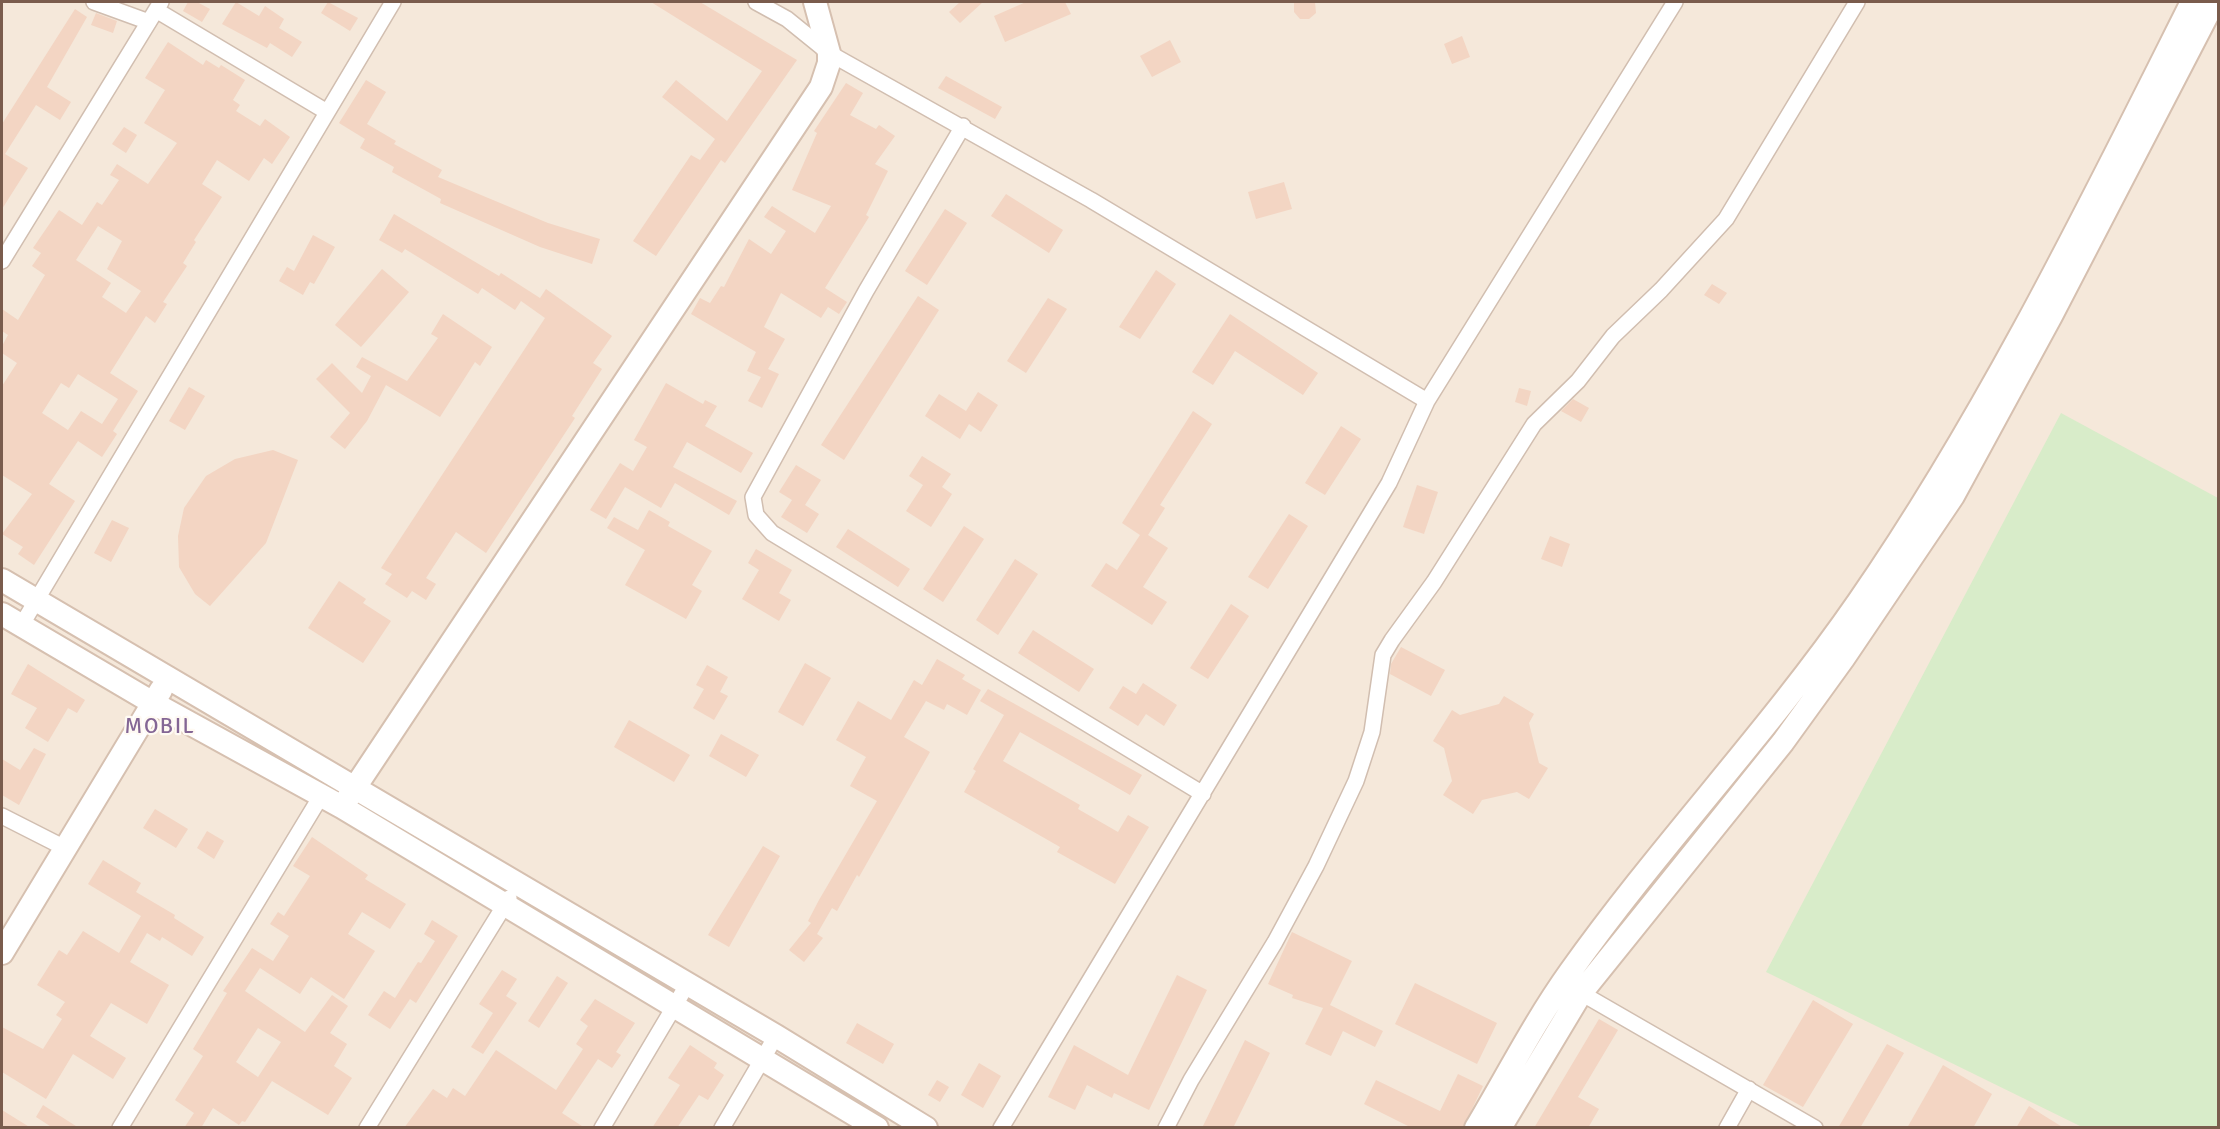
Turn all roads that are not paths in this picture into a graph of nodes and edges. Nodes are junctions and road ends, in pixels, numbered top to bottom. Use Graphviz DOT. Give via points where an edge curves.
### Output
graph roads {
  1 [pos="94,2"];
  2 [pos="393,2"];
  3 [pos="756,2"];
  4 [pos="814,2"];
  5 [pos="1675,2"];
  6 [pos="1857,2"];
  7 [pos="2209,5"];
  8 [pos="155,11"];
  9 [pos="829,53"];
  10 [pos="327,112"];
  11 [pos="963,126"];
  12 [pos="2,261"];
  13 [pos="1427,401"];
  14 [pos="2,580"];
  15 [pos="36,601"];
  16 [pos="2,614"];
  17 [pos="21,626"];
  18 [pos="168,677"];
  19 [pos="153,703"];
  20 [pos="354,788"];
  21 [pos="1203,794"];
  22 [pos="321,796"];
  23 [pos="342,807"];
  24 [pos="2,816"];
  25 [pos="65,849"];
  26 [pos="517,884"];
  27 [pos="505,904"];
  28 [pos="2,953"];
  29 [pos="687,985"];
  30 [pos="1581,993"];
  31 [pos="673,1007"];
  32 [pos="776,1036"];
  33 [pos="805,1053"];
  34 [pos="762,1059"];
  35 [pos="791,1076"];
  36 [pos="1749,1089"];
  37 [pos="120,1128"];
  38 [pos="367,1128"];
  39 [pos="602,1128"];
  40 [pos="722,1128"];
  41 [pos="877,1128"];
  42 [pos="926,1128"];
  43 [pos="1001,1128"];
  44 [pos="1166,1128"];
  45 [pos="1476,1128"];
  46 [pos="1500,1128"];
  47 [pos="1727,1128"];
  48 [pos="1815,1128"];
  1 -- 8 [label="street"];
  2 -- 10 [label="street"];
  3 -- 9 [label="street" via="787,19"];
  4 -- 9 [label="street"];
  5 -- 13 [label="street"];
  6 -- 44 [label="street" via="1726,219 1613,336 1578,381 1534,423 1434,582 1392,640 1383,655 1372,732 1356,781 1275,942"];
  7 -- 30 [label="street" via="2051,316 1953,496 1783,742"];
  7 -- 45 [label="street" via="1928,495 1860,600 1797,687 1568,974"];
  8 -- 10 [label="street"];
  8 -- 12 [label="street"];
  9 -- 11 [label="street"];
  9 -- 20 [label="street" via="820,87"];
  10 -- 15 [label="street"];
  11 -- 13 [label="street"];
  11 -- 21 [label="street" via="866,291 753,497 756,515 772,533"];
  13 -- 21 [label="street" via="1389,483"];
  14 -- 15 [label="street"];
  15 -- 17 [label="street"];
  15 -- 18 [label="street"];
  16 -- 17 [label="street"];
  17 -- 19 [label="street"];
  18 -- 19 [label="street"];
  18 -- 20 [label="street"];
  19 -- 22 [label="street"];
  19 -- 25 [label="street"];
  20 -- 23 [label="street"];
  20 -- 26 [label="street"];
  21 -- 43 [label="street"];
  22 -- 23 [label="street"];
  22 -- 37 [label="street"];
  23 -- 27 [label="street"];
  24 -- 25 [label="street"];
  25 -- 28 [label="street"];
  26 -- 27 [label="street"];
  26 -- 29 [label="street"];
  27 -- 31 [label="street"];
  27 -- 38 [label="street"];
  29 -- 31 [label="street"];
  29 -- 32 [label="street"];
  30 -- 36 [label="street"];
  30 -- 46 [label="street"];
  31 -- 34 [label="street"];
  31 -- 39 [label="street"];
  32 -- 33 [label="street"];
  32 -- 34 [label="street"];
  33 -- 35 [label="street"];
  33 -- 42 [label="street"];
  34 -- 35 [label="street"];
  34 -- 40 [label="street"];
  35 -- 41 [label="street"];
  36 -- 47 [label="street"];
  36 -- 48 [label="street"];
}
